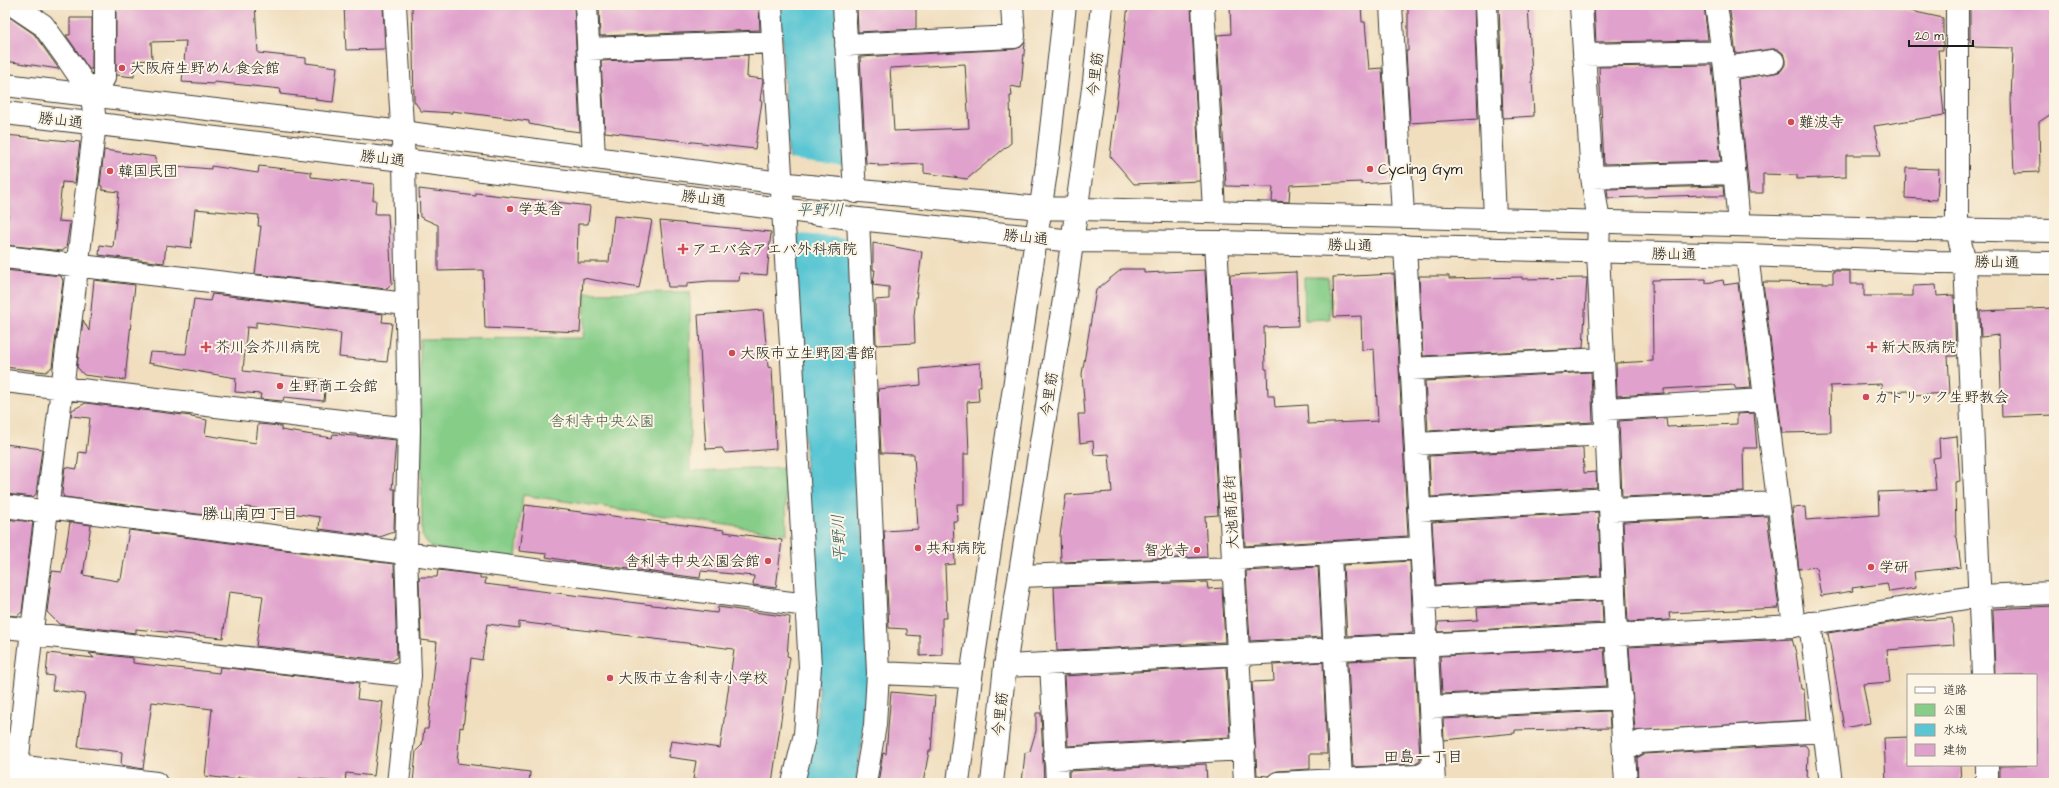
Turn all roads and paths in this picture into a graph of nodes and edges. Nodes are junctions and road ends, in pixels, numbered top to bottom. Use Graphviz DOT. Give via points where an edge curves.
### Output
graph roads {
  1 [pos="13,5"];
  2 [pos="104,5"];
  3 [pos="396,5"];
  4 [pos="586,5"];
  5 [pos="771,5"];
  6 [pos="844,5"];
  7 [pos="1012,5"];
  8 [pos="1065,5"];
  9 [pos="1102,5"];
  10 [pos="1203,5"];
  11 [pos="1391,5"];
  12 [pos="1486,5"];
  13 [pos="1581,5"];
  14 [pos="1716,5"];
  15 [pos="1957,5"];
  16 [pos="773,42"];
  17 [pos="846,45"];
  18 [pos="588,49"];
  19 [pos="1584,55"];
  20 [pos="1724,60"];
  21 [pos="1773,61"];
  22 [pos="5,85"];
  23 [pos="92,95"];
  24 [pos="5,113"];
  25 [pos="95,124"];
  26 [pos="402,132"];
  27 [pos="594,157"];
  28 [pos="404,160"];
  29 [pos="1734,173"];
  30 [pos="1592,176"];
  31 [pos="785,184"];
  32 [pos="852,191"];
  33 [pos="1040,208"];
  34 [pos="786,210"];
  35 [pos="1076,210"];
  36 [pos="1214,211"];
  37 [pos="1404,216"];
  38 [pos="854,218"];
  39 [pos="1495,218"];
  40 [pos="1599,222"];
  41 [pos="1739,225"];
  42 [pos="1957,230"];
  43 [pos="2054,231"];
  44 [pos="1036,238"];
  45 [pos="1072,241"];
  46 [pos="1216,242"];
  47 [pos="1405,246"];
  48 [pos="1598,252"];
  49 [pos="1747,255"];
  50 [pos="5,257"];
  51 [pos="1965,262"];
  52 [pos="2054,263"];
  53 [pos="79,264"];
  54 [pos="406,304"];
  55 [pos="1604,359"];
  56 [pos="1411,368"];
  57 [pos="5,381"];
  58 [pos="64,389"];
  59 [pos="1764,400"];
  60 [pos="1606,409"];
  61 [pos="409,429"];
  62 [pos="1607,434"];
  63 [pos="1416,444"];
  64 [pos="1778,503"];
  65 [pos="1610,505"];
  66 [pos="5,506"];
  67 [pos="48,509"];
  68 [pos="1419,510"];
  69 [pos="1421,548"];
  70 [pos="406,552"];
  71 [pos="1330,554"];
  72 [pos="1234,564"];
  73 [pos="1020,576"];
  74 [pos="1614,588"];
  75 [pos="2054,593"];
  76 [pos="1979,596"];
  77 [pos="1424,598"];
  78 [pos="807,605"];
  79 [pos="1802,625"];
  80 [pos="5,627"];
  81 [pos="32,632"];
  82 [pos="1616,634"];
  83 [pos="1426,646"];
  84 [pos="1334,650"];
  85 [pos="1239,655"];
  86 [pos="1051,664"];
  87 [pos="1005,666"];
  88 [pos="878,673"];
  89 [pos="1982,674"];
  90 [pos="410,676"];
  91 [pos="971,677"];
  92 [pos="1621,698"];
  93 [pos="1430,707"];
  94 [pos="1824,731"];
  95 [pos="1244,749"];
  96 [pos="1624,752"];
  97 [pos="1055,759"];
  98 [pos="1987,766"];
  99 [pos="12,772"];
  100 [pos="1434,775"];
  101 [pos="1341,780"];
  102 [pos="156,783"];
  103 [pos="398,783"];
  104 [pos="793,783"];
  105 [pos="865,783"];
  106 [pos="958,783"];
  107 [pos="992,783"];
  108 [pos="1057,783"];
  109 [pos="1245,783"];
  110 [pos="1278,783"];
  111 [pos="1626,783"];
  112 [pos="1831,783"];
  113 [pos="1987,783"];
  1 -- 23 [label="street" via="43,25"];
  2 -- 23 [label="street" via="104,78"];
  3 -- 26 [label="street"];
  4 -- 18 [label="street"];
  5 -- 16 [label="street"];
  6 -- 17 [label="street"];
  7 -- 17 [label="street" via="1014,37"];
  8 -- 33 [label="street"];
  9 -- 35 [label="street, 今里筋" via="1091,110"];
  10 -- 36 [label="street"];
  11 -- 37 [label="street"];
  12 -- 39 [label="street"];
  13 -- 19 [label="street"];
  14 -- 20 [label="street"];
  15 -- 42 [label="street"];
  16 -- 18 [label="street"];
  16 -- 31 [label="street"];
  17 -- 32 [label="street"];
  18 -- 27 [label="street"];
  19 -- 20 [label="street"];
  19 -- 30 [label="street"];
  20 -- 21 [label="street"];
  20 -- 29 [label="street"];
  22 -- 23 [label="street, 勝山通"];
  23 -- 25 [label="street"];
  23 -- 26 [label="street, 勝山通"];
  24 -- 25 [label="street, 勝山通"];
  25 -- 28 [label="street, 勝山通"];
  25 -- 53 [label="street"];
  26 -- 27 [label="street, 勝山通"];
  26 -- 28 [label="street"];
  27 -- 31 [label="street, 勝山通"];
  28 -- 34 [label="street, 勝山通"];
  28 -- 54 [label="street"];
  29 -- 30 [label="street"];
  29 -- 41 [label="street"];
  30 -- 40 [label="street"];
  31 -- 32 [label="street, 勝山通"];
  31 -- 34 [label="street"];
  32 -- 33 [label="street, 勝山通"];
  33 -- 35 [label="street, 勝山通"];
  33 -- 44 [label="street"];
  34 -- 38 [label="street, 勝山通"];
  34 -- 78 [label="street"];
  35 -- 36 [label="street, 勝山通"];
  35 -- 45 [label="street, 今里筋"];
  36 -- 37 [label="street, 勝山通"];
  37 -- 39 [label="street, 勝山通"];
  38 -- 44 [label="street, 勝山通"];
  38 -- 88 [label="street"];
  39 -- 40 [label="street, 勝山通"];
  40 -- 41 [label="street, 勝山通"];
  40 -- 48 [label="street"];
  41 -- 42 [label="street, 勝山通"];
  42 -- 43 [label="street, 勝山通"];
  42 -- 51 [label="street"];
  44 -- 45 [label="street, 勝山通"];
  44 -- 91 [label="street"];
  45 -- 46 [label="street, 勝山通"];
  45 -- 73 [label="street, 今里筋"];
  46 -- 47 [label="street, 勝山通"];
  46 -- 72 [label="street, 大池商店街"];
  47 -- 48 [label="street, 勝山通"];
  47 -- 56 [label="street"];
  48 -- 49 [label="street, 勝山通"];
  48 -- 55 [label="street"];
  49 -- 51 [label="street, 勝山通"];
  49 -- 59 [label="street"];
  50 -- 53 [label="street"];
  51 -- 52 [label="street, 勝山通"];
  51 -- 76 [label="street"];
  53 -- 54 [label="street"];
  53 -- 58 [label="street"];
  54 -- 61 [label="street"];
  55 -- 56 [label="street"];
  55 -- 60 [label="street"];
  56 -- 63 [label="street"];
  57 -- 58 [label="street"];
  58 -- 61 [label="street"];
  58 -- 67 [label="street"];
  59 -- 60 [label="street"];
  59 -- 64 [label="street"];
  60 -- 62 [label="street"];
  61 -- 70 [label="street"];
  62 -- 63 [label="street"];
  62 -- 65 [label="street"];
  63 -- 68 [label="street"];
  64 -- 65 [label="street"];
  64 -- 79 [label="street"];
  65 -- 68 [label="street"];
  65 -- 74 [label="street"];
  66 -- 67 [label="street"];
  67 -- 70 [label="street"];
  67 -- 81 [label="street"];
  68 -- 69 [label="street"];
  69 -- 71 [label="street"];
  69 -- 77 [label="street"];
  70 -- 78 [label="street"];
  70 -- 90 [label="street"];
  71 -- 72 [label="street"];
  71 -- 84 [label="street"];
  72 -- 73 [label="street"];
  72 -- 85 [label="street, 大池商店街"];
  73 -- 87 [label="street, 今里筋"];
  74 -- 77 [label="street"];
  74 -- 82 [label="street"];
  75 -- 76 [label="street"];
  76 -- 79 [label="street"];
  76 -- 89 [label="street"];
  77 -- 83 [label="street"];
  78 -- 104 [label="street" via="810,667 807,715 802,750"];
  79 -- 82 [label="street"];
  79 -- 94 [label="street"];
  80 -- 81 [label="street"];
  81 -- 90 [label="street"];
  81 -- 99 [label="street"];
  82 -- 83 [label="street"];
  82 -- 92 [label="street"];
  83 -- 84 [label="street"];
  83 -- 93 [label="street"];
  84 -- 85 [label="street"];
  84 -- 101 [label="street"];
  85 -- 86 [label="street"];
  85 -- 95 [label="street, 大池商店街"];
  86 -- 87 [label="street"];
  86 -- 97 [label="street"];
  87 -- 107 [label="street, 今里筋"];
  88 -- 91 [label="street"];
  88 -- 105 [label="street" via="875,725"];
  90 -- 103 [label="street"];
  91 -- 106 [label="street"];
  92 -- 93 [label="street"];
  92 -- 96 [label="street"];
  93 -- 100 [label="street"];
  94 -- 96 [label="street" via="1640,742"];
  94 -- 112 [label="street"];
  95 -- 97 [label="street"];
  95 -- 109 [label="street, 大池商店街"];
  96 -- 111 [label="street"];
  97 -- 108 [label="street"];
  98 -- 113 [label="street"];
  99 -- 102 [label="street"];
  100 -- 101 [label="street"];
  101 -- 110 [label="street"];
}
